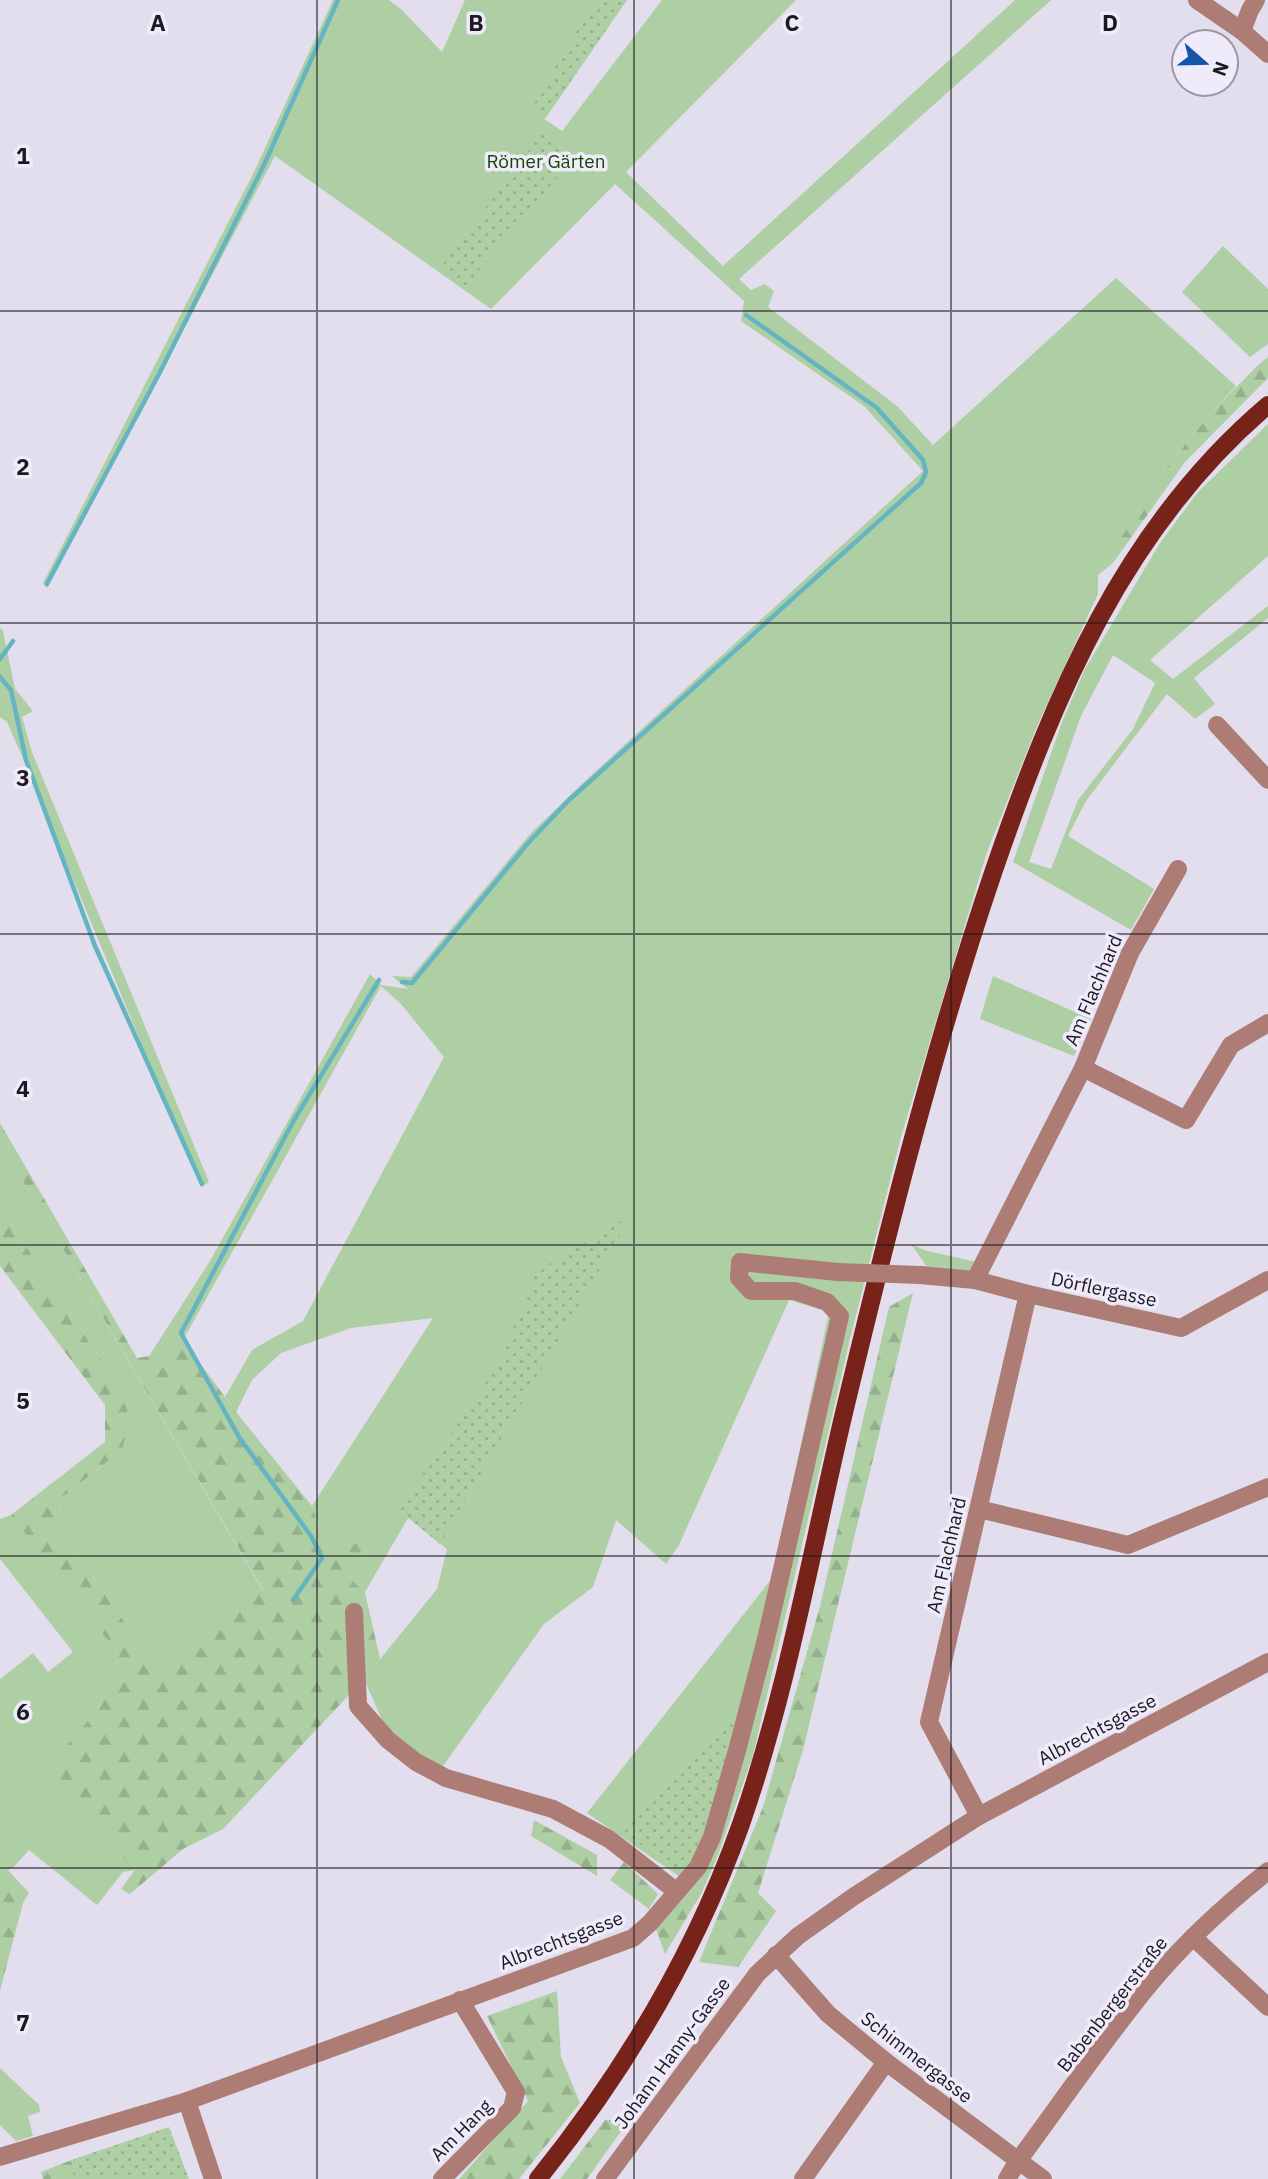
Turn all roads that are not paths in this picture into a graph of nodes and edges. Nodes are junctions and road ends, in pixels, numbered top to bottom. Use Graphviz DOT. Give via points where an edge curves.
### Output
graph roads {
  1 [pos="1197,0"];
  2 [pos="1256,0"];
  3 [pos="1242,32"];
  4 [pos="1268,54"];
  5 [pos="1268,405"];
  6 [pos="1217,725"];
  7 [pos="1268,780"];
  8 [pos="1178,869"];
  9 [pos="1268,1023"];
  10 [pos="1083,1068"];
  11 [pos="838,1272"];
  12 [pos="975,1280"];
  13 [pos="1268,1280"];
  14 [pos="1028,1294"];
  15 [pos="1268,1487"];
  16 [pos="979,1509"];
  17 [pos="354,1612"];
  18 [pos="1268,1662"];
  19 [pos="979,1816"];
  20 [pos="1268,1871"];
  21 [pos="676,1891"];
  22 [pos="1193,1937"];
  23 [pos="776,1955"];
  24 [pos="460,2000"];
  25 [pos="1268,2007"];
  26 [pos="886,2062"];
  27 [pos="187,2101"];
  28 [pos="0,2157"];
  29 [pos="1018,2161"];
  30 [pos="213,2179"];
  31 [pos="442,2179"];
  32 [pos="538,2179"];
  33 [pos="605,2179"];
  34 [pos="803,2179"];
  35 [pos="1007,2179"];
  36 [pos="1043,2179"];
  1 -- 3 [label="street"];
  2 -- 3 [label="street"];
  3 -- 4 [label="street"];
  5 -- 32 [label="main road" via="1193,478 1140,548 1095,624 1044,734 986,892 923,1100 876,1278 782,1684 740,1827 698,1928 646,2026"];
  6 -- 7 [label="street"];
  8 -- 10 [label="street, Am Flachhard" via="1130,953"];
  9 -- 10 [label="street" via="1231,1045 1186,1120"];
  10 -- 12 [label="street, Am Flachhard"];
  11 -- 12 [label="street, Dörflergasse, bridge"];
  11 -- 21 [label="street, Albrechtsgasse" via="740,1262 739,1278 751,1291 795,1291 827,1302 839,1316 738,1747 712,1837 698,1867"];
  12 -- 14 [label="street, Dörflergasse"];
  13 -- 14 [label="street, Dörflergasse" via="1181,1328"];
  14 -- 16 [label="street, Am Flachhard"];
  15 -- 16 [label="street" via="1128,1545"];
  16 -- 19 [label="street, Am Flachhard" via="929,1722"];
  17 -- 21 [label="street" via="358,1706 388,1740 415,1762 446,1777 553,1809 609,1839"];
  18 -- 19 [label="street, Albrechtsgasse"];
  19 -- 23 [label="street, Albrechtsgasse" via="853,1897"];
  20 -- 22 [label="street, Babenbergerstraße"];
  21 -- 24 [label="street, Albrechtsgasse" via="633,1938"];
  22 -- 25 [label="street"];
  22 -- 29 [label="street, Babenbergerstraße" via="1149,1985"];
  23 -- 26 [label="street, Schimmergasse" via="828,2014"];
  23 -- 33 [label="street, Johann Hanny-Gasse" via="757,1973"];
  24 -- 27 [label="street, Albrechtsgasse"];
  24 -- 31 [label="street, Am Hang" via="516,2092 512,2108"];
  26 -- 29 [label="street, Schimmergasse"];
  26 -- 34 [label="street"];
  27 -- 28 [label="street, Albrechtsgasse"];
  27 -- 30 [label="street"];
  29 -- 35 [label="street, Babenbergerstraße"];
  29 -- 36 [label="street, Schimmergasse"];
}
